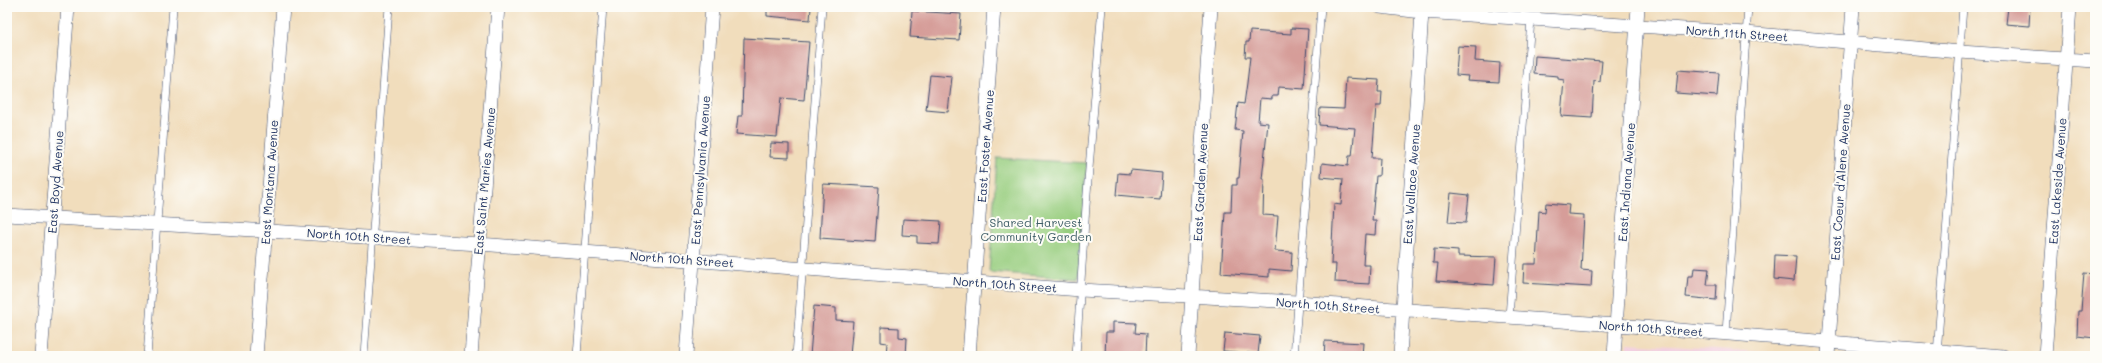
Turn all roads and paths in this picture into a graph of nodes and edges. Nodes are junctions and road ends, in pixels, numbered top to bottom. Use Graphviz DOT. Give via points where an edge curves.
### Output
graph roads {
  1 [pos="68,7"];
  2 [pos="173,7"];
  3 [pos="283,7"];
  4 [pos="389,7"];
  5 [pos="498,7"];
  6 [pos="604,7"];
  7 [pos="712,7"];
  8 [pos="822,7"];
  9 [pos="994,7"];
  10 [pos="1102,7"];
  11 [pos="1211,7"];
  12 [pos="1321,7"];
  13 [pos="1380,7"];
  14 [pos="1638,7"];
  15 [pos="1748,7"];
  16 [pos="1853,7"];
  17 [pos="1963,7"];
  18 [pos="2070,7"];
  19 [pos="1422,12"];
  20 [pos="1531,19"];
  21 [pos="1637,26"];
  22 [pos="1746,33"];
  23 [pos="1851,41"];
  24 [pos="1960,52"];
  25 [pos="2066,59"];
  26 [pos="2095,61"];
  27 [pos="7,214"];
  28 [pos="52,217"];
  29 [pos="157,224"];
  30 [pos="266,231"];
  31 [pos="373,237"];
  32 [pos="479,244"];
  33 [pos="585,252"];
  34 [pos="693,259"];
  35 [pos="803,268"];
  36 [pos="976,282"];
  37 [pos="1081,290"];
  38 [pos="1193,297"];
  39 [pos="1297,302"];
  40 [pos="1402,310"];
  41 [pos="1509,317"];
  42 [pos="1617,325"];
  43 [pos="1726,334"];
  44 [pos="1829,342"];
  45 [pos="1937,353"];
  46 [pos="41,356"];
  47 [pos="147,356"];
  48 [pos="256,356"];
  49 [pos="364,356"];
  50 [pos="471,356"];
  51 [pos="577,356"];
  52 [pos="686,356"];
  53 [pos="796,356"];
  54 [pos="969,356"];
  55 [pos="1076,356"];
  56 [pos="1188,356"];
  57 [pos="1294,356"];
  58 [pos="1400,356"];
  59 [pos="1614,356"];
  60 [pos="1828,356"];
  61 [pos="2002,356"];
  62 [pos="2045,356"];
  1 -- 28 [label="street, East Boyd Avenue"];
  2 -- 29 [label="lane"];
  3 -- 30 [label="street, East Montana Avenue"];
  4 -- 31 [label="lane"];
  5 -- 32 [label="street, East Saint Maries Avenue"];
  6 -- 33 [label="lane"];
  7 -- 34 [label="street, East Pennsylvania Avenue"];
  8 -- 35 [label="lane"];
  9 -- 36 [label="street, East Foster Avenue"];
  10 -- 37 [label="lane"];
  11 -- 38 [label="street, East Garden Avenue"];
  12 -- 39 [label="lane"];
  13 -- 19 [label="street, North 11th Street"];
  14 -- 21 [label="street, East Indiana Avenue"];
  15 -- 22 [label="lane"];
  16 -- 23 [label="street, East Coeur d'Alene Avenue"];
  17 -- 24 [label="lane"];
  18 -- 25 [label="street, East Lakeside Avenue"];
  19 -- 20 [label="street, North 11th Street"];
  19 -- 40 [label="street, East Wallace Avenue"];
  20 -- 21 [label="street, North 11th Street"];
  20 -- 41 [label="lane"];
  21 -- 22 [label="street, North 11th Street"];
  21 -- 42 [label="street, East Indiana Avenue"];
  22 -- 23 [label="street, North 11th Street"];
  22 -- 43 [label="lane"];
  23 -- 24 [label="street, North 11th Street"];
  23 -- 44 [label="street, East Coeur d'Alene Avenue"];
  24 -- 25 [label="street, North 11th Street"];
  24 -- 45 [label="lane"];
  25 -- 26 [label="street, North 11th Street"];
  25 -- 62 [label="street, East Lakeside Avenue"];
  27 -- 28 [label="street, North 10th Street"];
  28 -- 29 [label="street, North 10th Street"];
  28 -- 46 [label="street, East Boyd Avenue"];
  29 -- 30 [label="street, North 10th Street"];
  29 -- 47 [label="lane"];
  30 -- 31 [label="street, North 10th Street"];
  30 -- 48 [label="street, East Montana Avenue"];
  31 -- 32 [label="street, North 10th Street"];
  31 -- 49 [label="lane"];
  32 -- 33 [label="street, North 10th Street"];
  32 -- 50 [label="street, East Saint Maries Avenue"];
  33 -- 34 [label="street, North 10th Street"];
  33 -- 51 [label="lane"];
  34 -- 35 [label="street, North 10th Street"];
  34 -- 52 [label="street, East Pennsylvania Avenue"];
  35 -- 36 [label="street, North 10th Street"];
  35 -- 53 [label="lane"];
  36 -- 37 [label="street, North 10th Street"];
  36 -- 54 [label="street, East Foster Avenue"];
  37 -- 38 [label="street, North 10th Street"];
  37 -- 55 [label="lane"];
  38 -- 39 [label="street, North 10th Street"];
  38 -- 56 [label="street, East Garden Avenue"];
  39 -- 40 [label="street, North 10th Street"];
  39 -- 57 [label="lane"];
  40 -- 41 [label="street, North 10th Street"];
  40 -- 58 [label="street, East Wallace Avenue"];
  41 -- 42 [label="street, North 10th Street"];
  42 -- 43 [label="street, North 10th Street"];
  42 -- 59 [label="street, East Indiana Avenue"];
  43 -- 44 [label="street, North 10th Street"];
  44 -- 45 [label="street, North 10th Street"];
  44 -- 60 [label="street, East Coeur d'Alene Avenue"];
  45 -- 61 [label="street, North 10th Street"];
}
